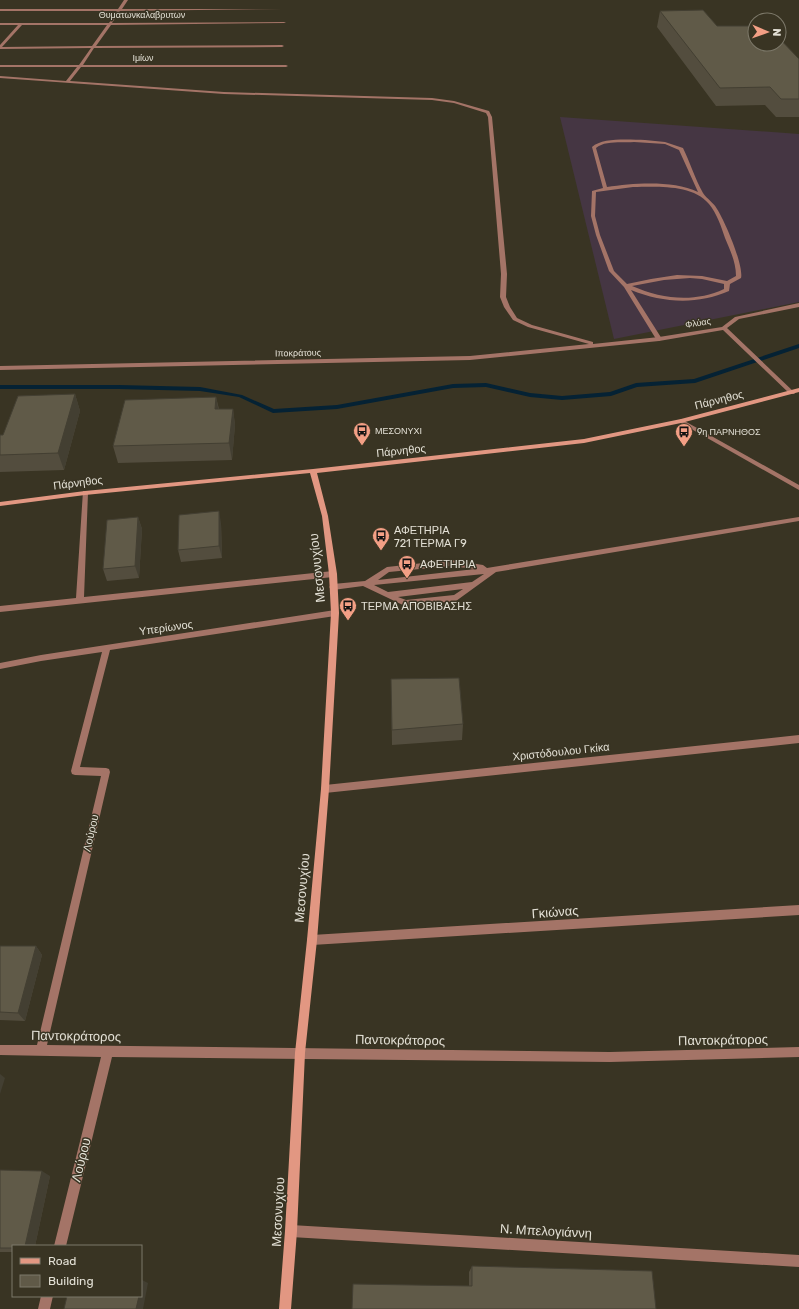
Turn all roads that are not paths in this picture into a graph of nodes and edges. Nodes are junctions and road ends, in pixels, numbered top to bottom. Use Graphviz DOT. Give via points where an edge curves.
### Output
graph roads {
  1 [pos="126,0"];
  2 [pos="281,8"];
  3 [pos="0,10"];
  4 [pos="120,10"];
  5 [pos="111,23"];
  6 [pos="284,23"];
  7 [pos="0,24"];
  8 [pos="21,24"];
  9 [pos="282,46"];
  10 [pos="0,48"];
  11 [pos="94,48"];
  12 [pos="81,65"];
  13 [pos="0,66"];
  14 [pos="286,66"];
  15 [pos="0,77"];
  16 [pos="67,82"];
  17 [pos="605,188"];
  18 [pos="702,195"];
  19 [pos="727,283"];
  20 [pos="626,286"];
  21 [pos="799,305"];
  22 [pos="724,328"];
  23 [pos="659,339"];
  24 [pos="595,344"];
  25 [pos="0,368"];
  26 [pos="799,390"];
  27 [pos="792,393"];
  28 [pos="681,421"];
  29 [pos="313,472"];
  30 [pos="799,488"];
  31 [pos="86,493"];
  32 [pos="0,504"];
  33 [pos="799,519"];
  34 [pos="493,570"];
  35 [pos="333,574"];
  36 [pos="365,584"];
  37 [pos="473,584"];
  38 [pos="333,587"];
  39 [pos="388,595"];
  40 [pos="80,601"];
  41 [pos="0,609"];
  42 [pos="335,613"];
  43 [pos="107,648"];
  44 [pos="0,666"];
  45 [pos="799,739"];
  46 [pos="324,789"];
  47 [pos="799,910"];
  48 [pos="312,940"];
  49 [pos="0,1050"];
  50 [pos="41,1050"];
  51 [pos="108,1051"];
  52 [pos="799,1052"];
  53 [pos="300,1053"];
  54 [pos="291,1231"];
  55 [pos="60,1245"];
  56 [pos="799,1261"];
  57 [pos="47,1297"];
  58 [pos="44,1309"];
  59 [pos="285,1309"];
  1 -- 4 [label="street"];
  2 -- 4 [label="street"];
  3 -- 4 [label="street"];
  4 -- 5 [label="street"];
  5 -- 6 [label="street, Θυματωνκαλαβρυτων"];
  5 -- 8 [label="street, Θυματωνκαλαβρυτων"];
  5 -- 11 [label="street"];
  7 -- 8 [label="street, Θυματωνκαλαβρυτων"];
  8 -- 10 [label="street"];
  9 -- 11 [label="street"];
  10 -- 11 [label="street"];
  11 -- 12 [label="street"];
  12 -- 13 [label="street, Ιμίων"];
  12 -- 14 [label="street, Ιμίων"];
  12 -- 16 [label="street"];
  15 -- 16 [label="street"];
  16 -- 24 [label="street" via="224,93 432,99 454,102 488,112 504,274 503,297 507,307 515,319 530,326"];
  17 -- 18 [label="street" via="674,186 688,188"];
  17 -- 18 [label="street" via="594,148 598,144 664,142 675,144 681,149"];
  17 -- 20 [label="street" via="594,191 595,223 612,271"];
  18 -- 19 [label="street" via="712,204 722,221 739,267 739,277"];
  19 -- 20 [label="street" via="710,278 685,277"];
  19 -- 20 [label="street" via="727,290 718,295 704,299 680,300 644,294"];
  20 -- 23 [label="street"];
  21 -- 22 [label="street, Φλύας" via="737,318"];
  22 -- 23 [label="street, Φλύας"];
  22 -- 27 [label="street"];
  23 -- 24 [label="street, Φλύας"];
  24 -- 25 [label="street, Ιποκράτους" via="470,358"];
  26 -- 27 [label="main road, Πάρνηθος"];
  27 -- 28 [label="main road, Πάρνηθος"];
  28 -- 29 [label="main road, Πάρνηθος" via="584,441"];
  28 -- 30 [label="street"];
  29 -- 31 [label="main road, Πάρνηθος"];
  29 -- 35 [label="main road, Μεσονυχίου" via="325,516"];
  31 -- 32 [label="main road, Πάρνηθος"];
  31 -- 40 [label="street"];
  33 -- 34 [label="street"];
  34 -- 36 [label="street"];
  34 -- 36 [label="street" via="451,563 419,566 387,570"];
  34 -- 37 [label="street"];
  35 -- 38 [label="main road, Μεσονυχίου"];
  35 -- 40 [label="street"];
  36 -- 38 [label="street"];
  36 -- 39 [label="street"];
  37 -- 39 [label="street"];
  37 -- 39 [label="street" via="456,598 405,603"];
  38 -- 42 [label="main road, Μεσονυχίου"];
  40 -- 41 [label="street"];
  42 -- 43 [label="street, Υπερίωνος"];
  42 -- 46 [label="main road, Μεσονυχίου"];
  43 -- 44 [label="street, Υπερίωνος"];
  43 -- 50 [label="street, Λούρου" via="75,771 106,772"];
  45 -- 46 [label="street, Χριστόδουλου Γκίκα"];
  46 -- 48 [label="main road, Μεσονυχίου"];
  47 -- 48 [label="street, Γκιώνας"];
  48 -- 53 [label="main road, Μεσονυχίου"];
  49 -- 50 [label="street, Παντοκράτορος"];
  50 -- 51 [label="street, Παντοκράτορος"];
  51 -- 53 [label="street, Παντοκράτορος"];
  51 -- 55 [label="street, Λούρου"];
  52 -- 53 [label="street, Παντοκράτορος" via="610,1057"];
  53 -- 54 [label="main road, Μεσονυχίου"];
  54 -- 56 [label="street, Ν. Μπελογιάννη"];
  54 -- 59 [label="main road, Μεσονυχίου"];
  57 -- 58 [label="street"];
}
